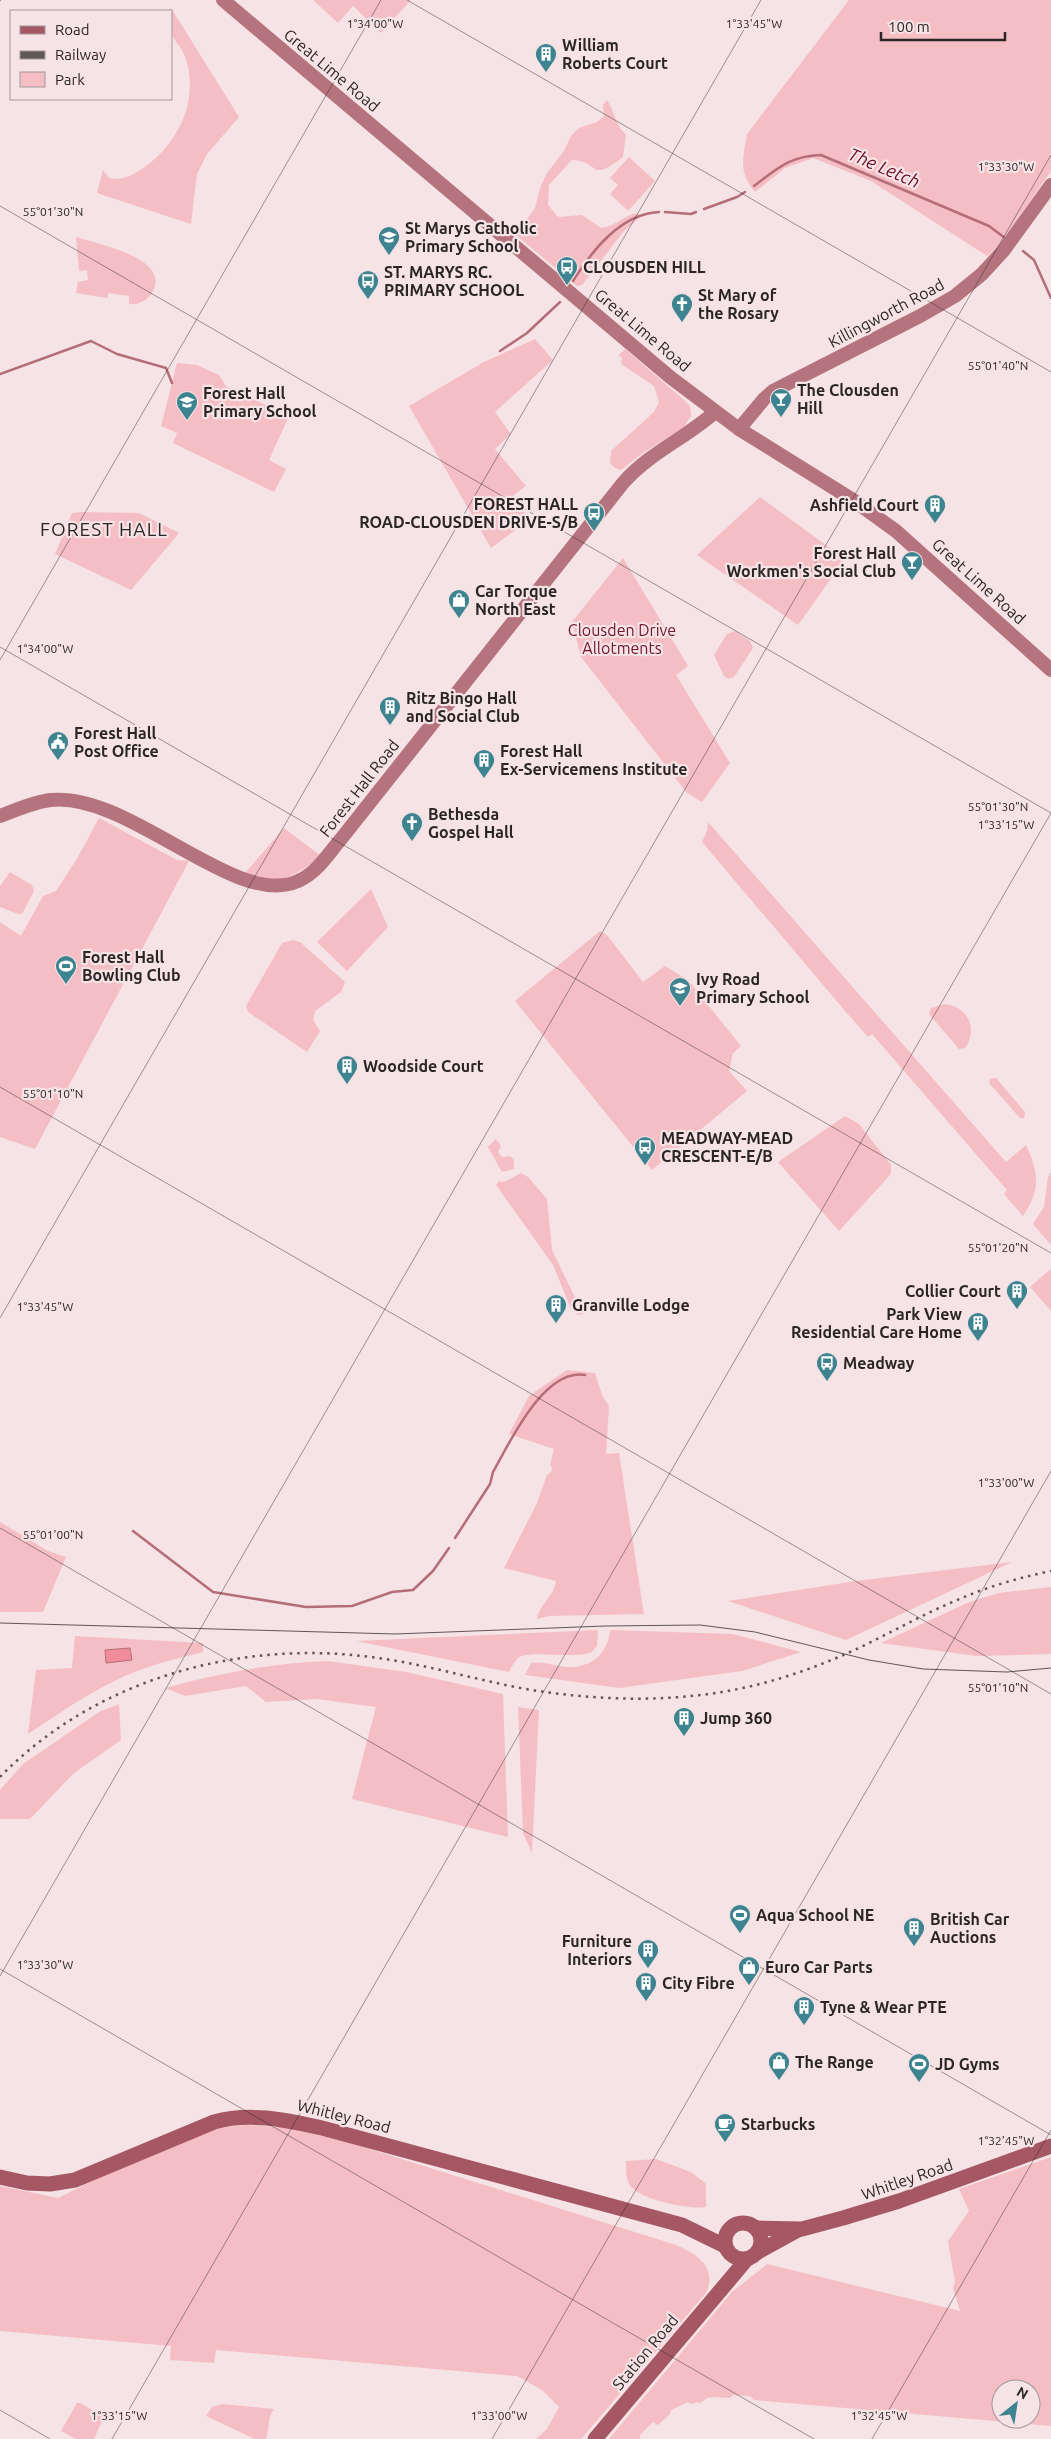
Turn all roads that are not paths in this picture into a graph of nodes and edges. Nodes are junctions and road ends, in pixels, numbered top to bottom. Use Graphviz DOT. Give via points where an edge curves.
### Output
graph roads {
  1 [pos="223,0"];
  2 [pos="1051,185"];
  3 [pos="694,395"];
  4 [pos="755,410"];
  5 [pos="715,412"];
  6 [pos="695,429"];
  7 [pos="739,429"];
  8 [pos="759,442"];
  9 [pos="1051,670"];
  10 [pos="0,816"];
  11 [pos="1051,2146"];
  12 [pos="0,2177"];
  13 [pos="682,2225"];
  14 [pos="731,2227"];
  15 [pos="756,2228"];
  16 [pos="802,2229"];
  17 [pos="727,2249"];
  18 [pos="753,2255"];
  19 [pos="722,2288"];
  20 [pos="596,2439"];
  1 -- 3 [label="main road, Great Lime Road"];
  2 -- 4 [label="main road, Killingworth Road" via="1009,245 982,274 955,296 780,388 768,395"];
  3 -- 5 [label="main road, Great Lime Road"];
  3 -- 6 [label="main road"];
  4 -- 7 [label="main road, Killingworth Road"];
  4 -- 8 [label="main road" via="754,427"];
  5 -- 6 [label="main road, Forest Hall Road"];
  5 -- 7 [label="main road, Great Lime Road"];
  6 -- 10 [label="main road, Forest Hall Road" via="641,464 623,483 321,864 302,879 275,886 247,882 114,812 76,802 38,803"];
  7 -- 8 [label="main road, Great Lime Road"];
  8 -- 9 [label="main road, Great Lime Road" via="853,500 896,531"];
  11 -- 16 [label="main road, Whitley Road" via="872,2210"];
  12 -- 13 [label="main road, Whitley Road" via="42,2184 75,2180 214,2122 235,2117 262,2117 322,2128"];
  13 -- 14 [label="main road, Whitley Road"];
  13 -- 17 [label="main road, Whitley Road"];
  14 -- 15 [label="main road" via="742,2223"];
  14 -- 17 [label="main road" via="725,2236"];
  15 -- 16 [label="main road, Whitley Road"];
  15 -- 18 [label="main road" via="762,2238"];
  16 -- 18 [label="main road, Whitley Road"];
  17 -- 18 [label="main road" via="736,2258"];
  17 -- 19 [label="main road, Station Road" via="728,2268"];
  18 -- 19 [label="main road, Station Road"];
  19 -- 20 [label="main road, Station Road"];
}
